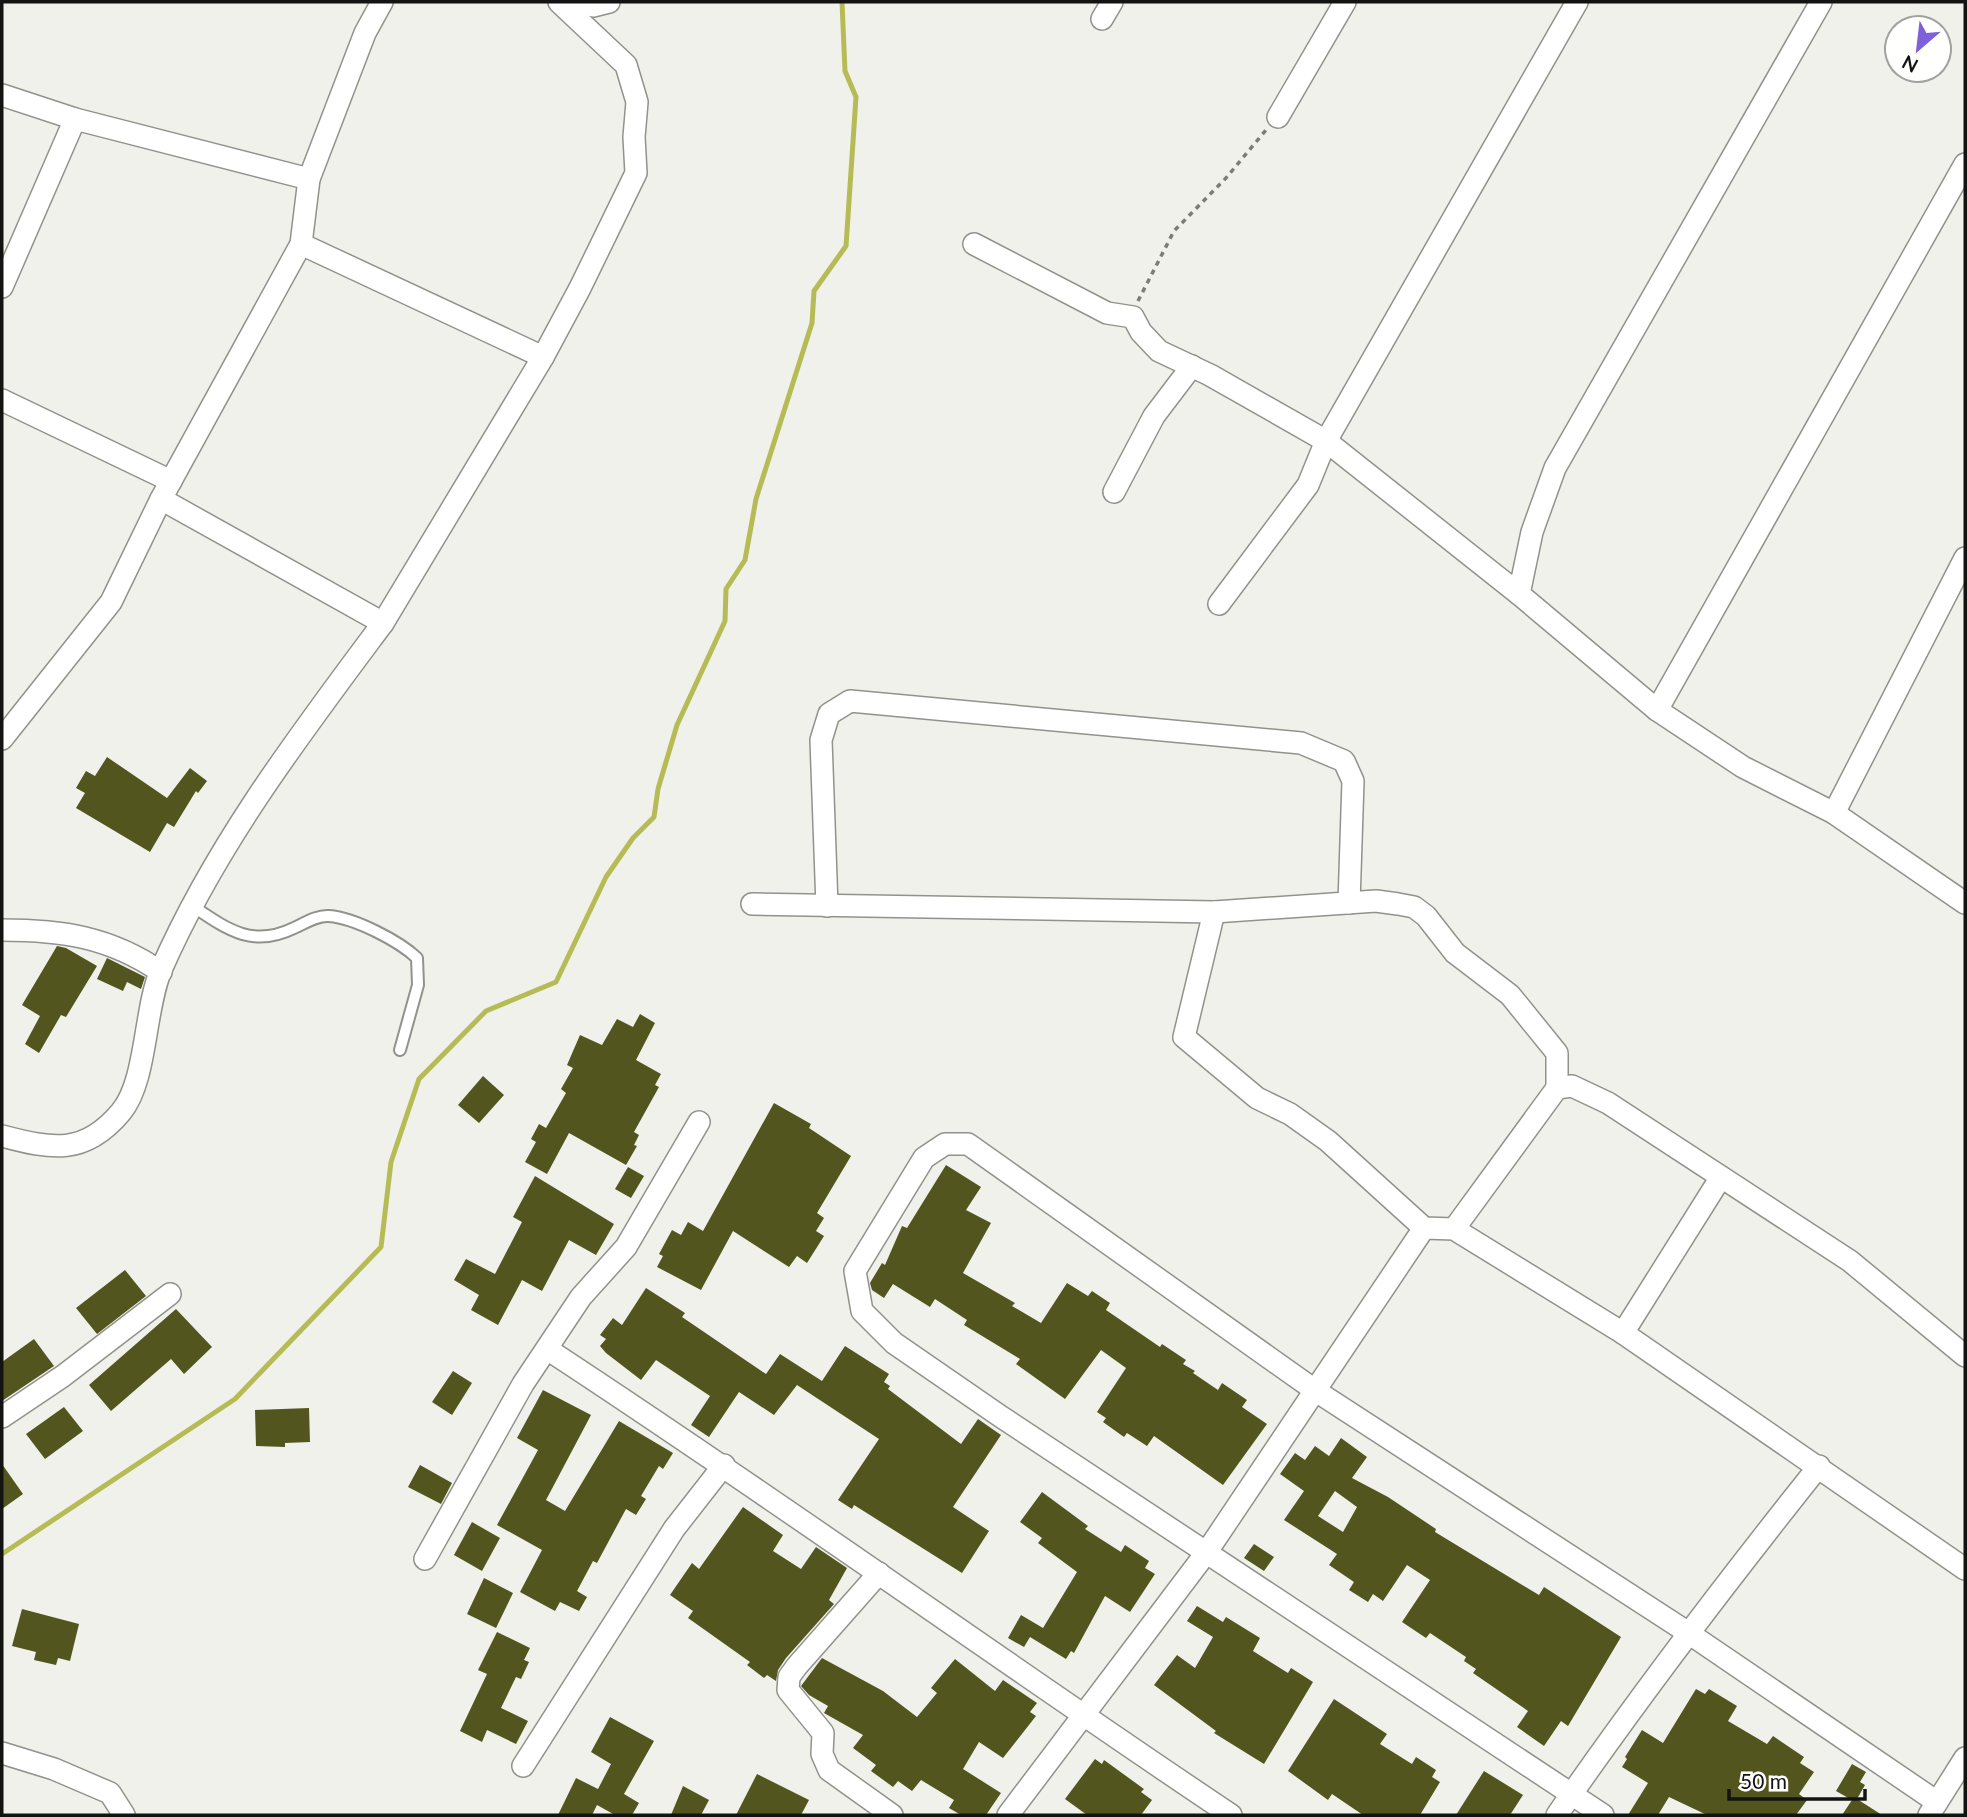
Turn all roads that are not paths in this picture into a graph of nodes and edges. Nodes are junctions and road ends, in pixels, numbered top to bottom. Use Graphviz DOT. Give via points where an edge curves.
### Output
graph roads {
  1 [pos="382,2"];
  2 [pos="559,2"];
  3 [pos="570,2"];
  4 [pos="609,2"];
  5 [pos="1345,2"];
  6 [pos="1577,2"];
  7 [pos="1821,2"];
  8 [pos="2,95"];
  9 [pos="1278,117"];
  10 [pos="75,118"];
  11 [pos="1965,164"];
  12 [pos="309,179"];
  13 [pos="301,244"];
  14 [pos="974,244"];
  15 [pos="2,287"];
  16 [pos="542,358"];
  17 [pos="1192,366"];
  18 [pos="2,400"];
  19 [pos="1326,441"];
  20 [pos="166,490"];
  21 [pos="1114,492"];
  22 [pos="1965,558"];
  23 [pos="1519,594"];
  24 [pos="1219,604"];
  25 [pos="383,623"];
  26 [pos="1657,710"];
  27 [pos="2,739"];
  28 [pos="1834,813"];
  29 [pos="1349,903"];
  30 [pos="1965,903"];
  31 [pos="752,904"];
  32 [pos="827,906"];
  33 [pos="194,907"];
  34 [pos="1213,912"];
  35 [pos="2,930"];
  36 [pos="160,972"];
  37 [pos="400,1050"];
  38 [pos="1557,1088"];
  39 [pos="699,1122"];
  40 [pos="2,1136"];
  41 [pos="1721,1177"];
  42 [pos="1424,1228"];
  43 [pos="1454,1229"];
  44 [pos="170,1294"];
  45 [pos="1623,1333"];
  46 [pos="547,1349"];
  47 [pos="1965,1356"];
  48 [pos="1316,1391"];
  49 [pos="2,1417"];
  50 [pos="724,1465"];
  51 [pos="1819,1466"];
  52 [pos="1206,1553"];
  53 [pos="425,1559"];
  54 [pos="1965,1569"];
  55 [pos="879,1573"];
  56 [pos="1687,1632"];
  57 [pos="1083,1716"];
  58 [pos="2,1753"];
  59 [pos="1965,1758"];
  60 [pos="523,1766"];
  61 [pos="1572,1794"];
  62 [pos="1933,1809"];
  63 [pos="124,1815"];
  64 [pos="892,1815"];
  65 [pos="1008,1815"];
  66 [pos="1231,1815"];
  67 [pos="1557,1815"];
  68 [pos="1602,1815"];
  1 -- 12 [label="street" via="365,33"];
  2 -- 16 [label="street" via="626,65 637,102 636,173"];
  3 -- 4 [label="street" via="593,6"];
  5 -- 9 [label="street"];
  6 -- 19 [label="street"];
  7 -- 23 [label="street" via="1555,468 1532,532"];
  8 -- 10 [label="street"];
  10 -- 12 [label="street"];
  10 -- 15 [label="street"];
  11 -- 26 [label="street"];
  12 -- 13 [label="street"];
  13 -- 16 [label="street"];
  13 -- 20 [label="street"];
  14 -- 17 [label="street" via="1107,313 1133,317 1159,351"];
  16 -- 25 [label="street"];
  17 -- 19 [label="street"];
  17 -- 21 [label="street" via="1154,416"];
  18 -- 20 [label="street"];
  19 -- 23 [label="street"];
  19 -- 24 [label="street" via="1308,485"];
  20 -- 25 [label="street"];
  20 -- 27 [label="street" via="111,602"];
  22 -- 28 [label="street"];
  23 -- 26 [label="street"];
  25 -- 33 [label="street" via="281,763 227,845"];
  26 -- 28 [label="street" via="1743,767"];
  28 -- 30 [label="street"];
  29 -- 32 [label="street" via="1353,781 1344,761 1301,743 850,701 828,714 821,740"];
  29 -- 34 [label="street"];
  29 -- 38 [label="street" via="1398,904 1414,907 1426,916 1455,953 1510,995 1557,1053"];
  31 -- 32 [label="street"];
  32 -- 34 [label="street"];
  33 -- 36 [label="street"];
  33 -- 37 [label="lane" via="231,933 254,937 330,916 405,947 417,958 418,985"];
  34 -- 42 [label="street" via="1184,1037 1257,1098 1328,1141"];
  35 -- 36 [label="street" via="70,932 133,953"];
  36 -- 40 [label="street" via="138,1077 122,1111 89,1140 49,1148"];
  38 -- 41 [label="street" via="1572,1086 1608,1103"];
  38 -- 43 [label="street"];
  39 -- 46 [label="street" via="625,1247 581,1297"];
  41 -- 45 [label="street"];
  41 -- 47 [label="street" via="1850,1261"];
  42 -- 43 [label="street"];
  42 -- 48 [label="street"];
  43 -- 45 [label="street"];
  44 -- 49 [label="street"];
  45 -- 51 [label="street"];
  46 -- 50 [label="street"];
  46 -- 53 [label="street"];
  48 -- 52 [label="street"];
  48 -- 52 [label="street" via="968,1144 945,1144 925,1158 855,1271 862,1311 894,1343"];
  48 -- 56 [label="street"];
  50 -- 55 [label="street"];
  50 -- 60 [label="street" via="674,1529"];
  51 -- 54 [label="street"];
  51 -- 56 [label="street"];
  52 -- 57 [label="street"];
  52 -- 61 [label="street"];
  55 -- 57 [label="street"];
  55 -- 64 [label="street" via="797,1666 789,1677 788,1690 823,1733 822,1754 829,1770"];
  56 -- 61 [label="street"];
  56 -- 62 [label="street"];
  57 -- 65 [label="street"];
  57 -- 66 [label="street"];
  58 -- 63 [label="street" via="110,1793"];
  59 -- 62 [label="street"];
  61 -- 67 [label="street"];
  61 -- 68 [label="street"];
}
